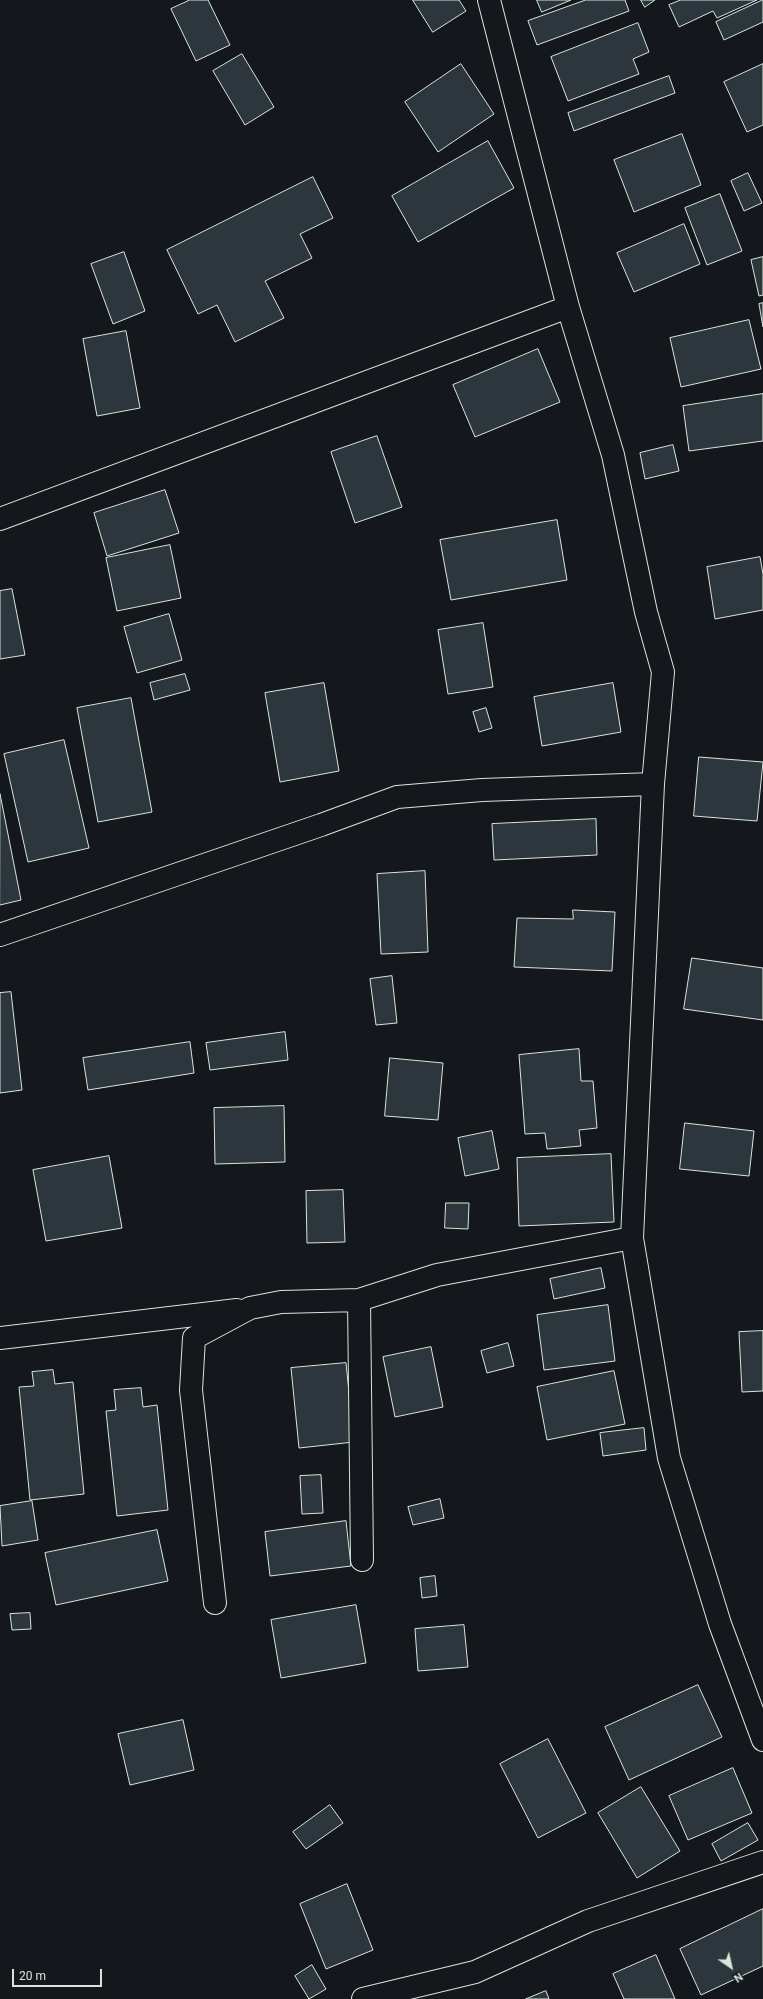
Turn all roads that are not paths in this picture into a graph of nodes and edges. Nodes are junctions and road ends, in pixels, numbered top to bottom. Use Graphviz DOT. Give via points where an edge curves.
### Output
graph roads {
  1 [pos="489,0"];
  2 [pos="568,307"];
  3 [pos="0,519"];
  4 [pos="653,784"];
  5 [pos="0,935"];
  6 [pos="632,1238"];
  7 [pos="358,1300"];
  8 [pos="250,1308"];
  9 [pos="0,1338"];
  10 [pos="362,1560"];
  11 [pos="215,1603"];
  12 [pos="763,1740"];
  13 [pos="763,1862"];
  14 [pos="363,1999"];
  1 -- 2 [label="street"];
  2 -- 3 [label="street"];
  2 -- 4 [label="street" via="613,455 646,612 663,672"];
  4 -- 5 [label="street" via="482,790 397,797"];
  4 -- 6 [label="street"];
  6 -- 7 [label="street" via="437,1275"];
  6 -- 12 [label="street" via="669,1458 720,1624"];
  7 -- 8 [label="street" via="281,1302"];
  7 -- 10 [label="street"];
  8 -- 9 [label="street"];
  8 -- 11 [label="street" via="194,1338 190,1390"];
  13 -- 14 [label="street" via="588,1921 475,1972"];
}
